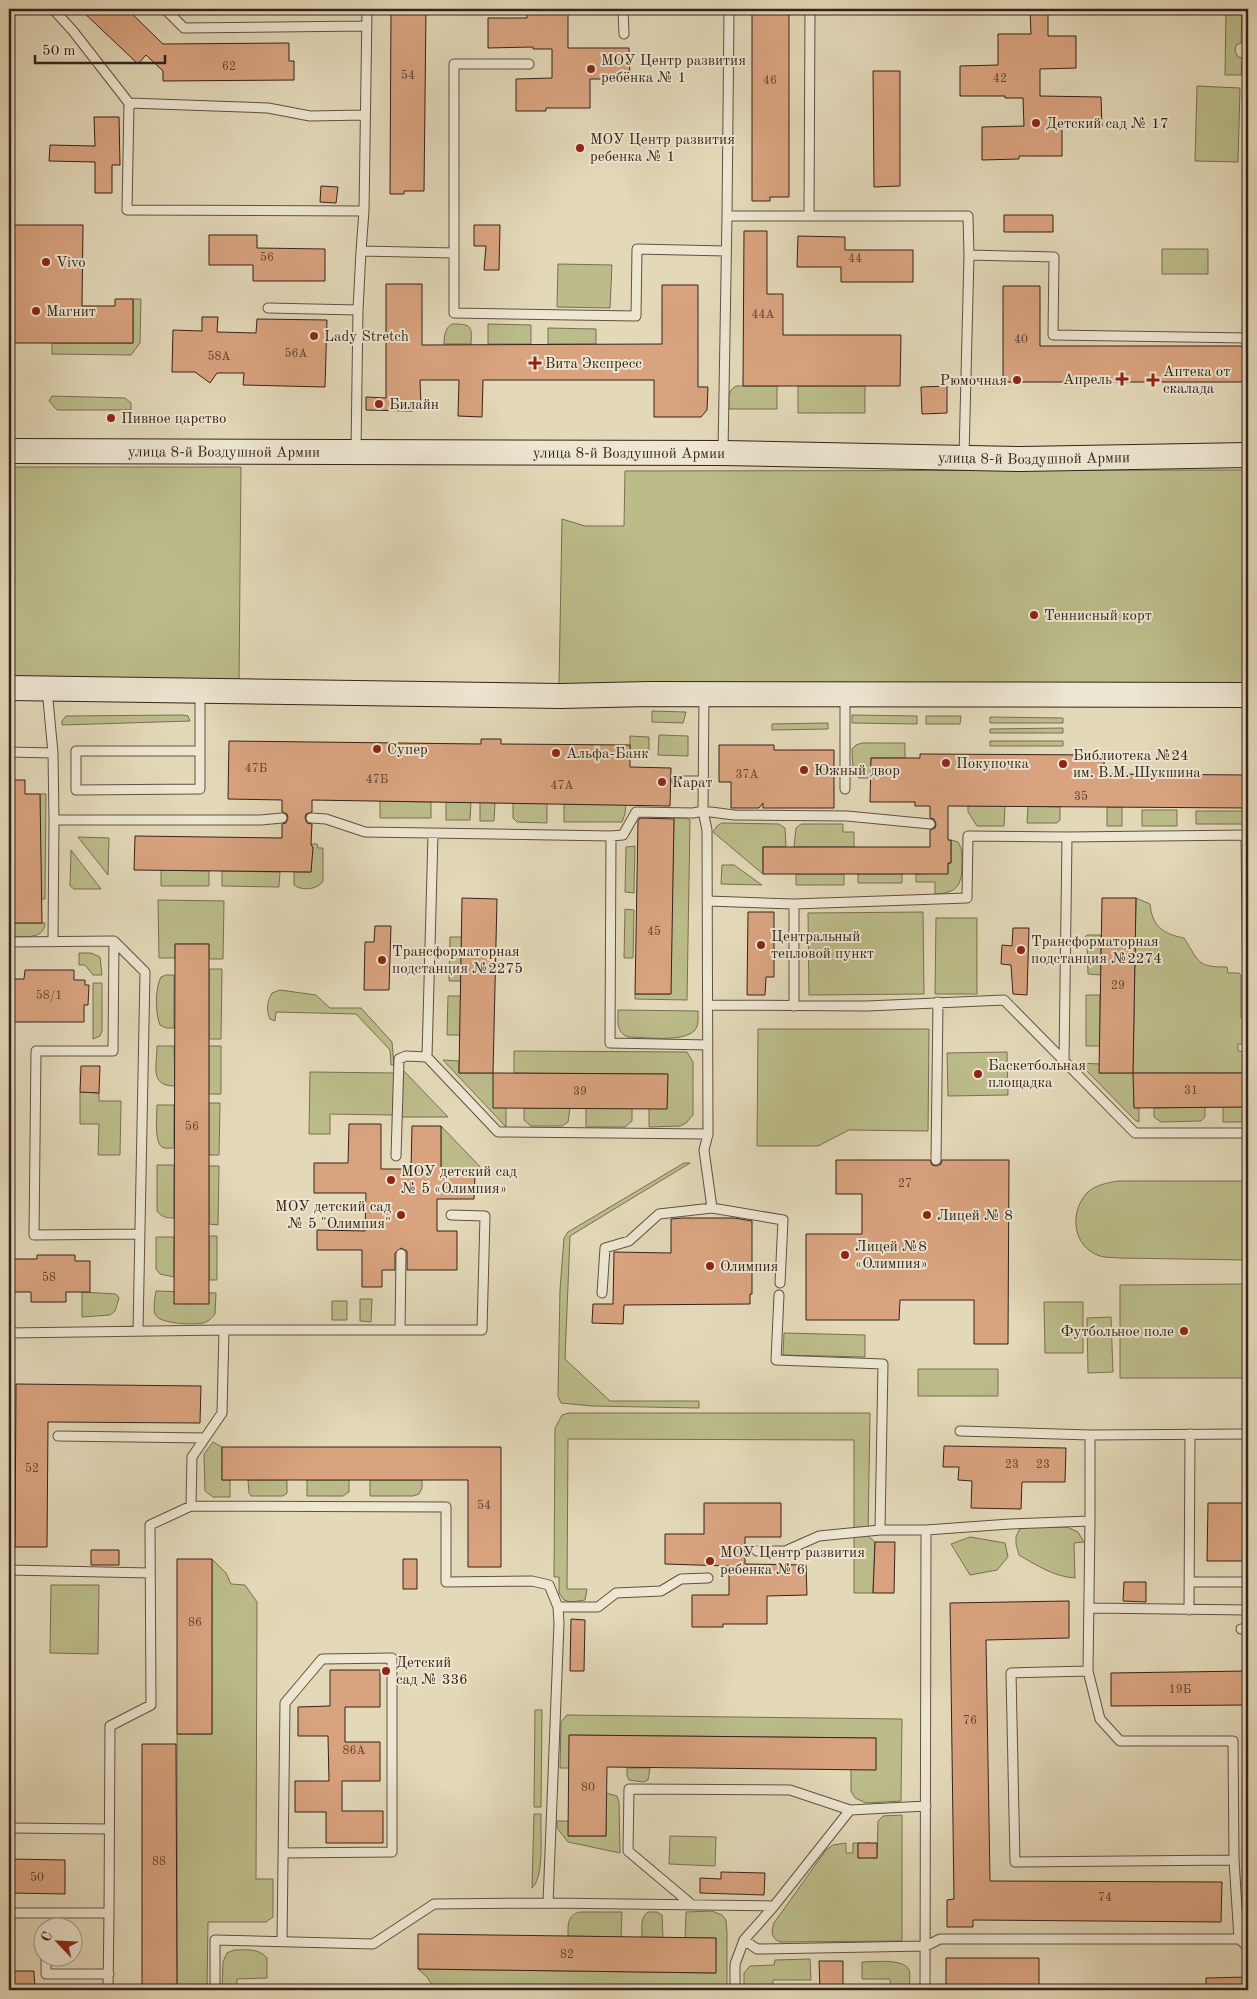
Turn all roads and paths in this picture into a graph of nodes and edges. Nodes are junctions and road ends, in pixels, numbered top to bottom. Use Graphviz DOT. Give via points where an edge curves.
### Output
graph roads {
  1 [pos="52,9"];
  2 [pos="165,9"];
  3 [pos="367,9"];
  4 [pos="623,9"];
  5 [pos="729,9"];
  6 [pos="810,9"];
  7 [pos="366,26"];
  8 [pos="624,34"];
  9 [pos="529,64"];
  10 [pos="129,103"];
  11 [pos="365,115"];
  12 [pos="364,211"];
  13 [pos="808,215"];
  14 [pos="727,216"];
  15 [pos="726,250"];
  16 [pos="361,251"];
  17 [pos="454,253"];
  18 [pos="969,256"];
  19 [pos="268,308"];
  20 [pos="358,310"];
  21 [pos="1248,338"];
  22 [pos="9,451"];
  23 [pos="356,452"];
  24 [pos="723,453"];
  25 [pos="1248,455"];
  26 [pos="964,458"];
  27 [pos="9,688"];
  28 [pos="47,689"];
  29 [pos="200,690"];
  30 [pos="704,694"];
  31 [pos="844,694"];
  32 [pos="1248,695"];
  33 [pos="200,751"];
  34 [pos="9,752"];
  35 [pos="53,753"];
  36 [pos="677,781"];
  37 [pos="703,781"];
  38 [pos="845,789"];
  39 [pos="703,811"];
  40 [pos="282,818"];
  41 [pos="312,818"];
  42 [pos="54,820"];
  43 [pos="930,824"];
  44 [pos="433,834"];
  45 [pos="611,836"];
  46 [pos="1247,836"];
  47 [pos="1067,837"];
  48 [pos="708,901"];
  49 [pos="794,904"];
  50 [pos="114,941"];
  51 [pos="9,942"];
  52 [pos="53,942"];
  53 [pos="938,1002"];
  54 [pos="708,1005"];
  55 [pos="794,1006"];
  56 [pos="1248,1012"];
  57 [pos="708,1045"];
  58 [pos="427,1057"];
  59 [pos="1064,1061"];
  60 [pos="1248,1133"];
  61 [pos="708,1134"];
  62 [pos="396,1156"];
  63 [pos="936,1160"];
  64 [pos="712,1208"];
  65 [pos="451,1215"];
  66 [pos="140,1234"];
  67 [pos="401,1254"];
  68 [pos="780,1283"];
  69 [pos="602,1293"];
  70 [pos="779,1294"];
  71 [pos="224,1330"];
  72 [pos="400,1330"];
  73 [pos="138,1331"];
  74 [pos="9,1333"];
  75 [pos="960,1431"];
  76 [pos="1190,1434"];
  77 [pos="1248,1434"];
  78 [pos="1090,1435"];
  79 [pos="58,1436"];
  80 [pos="205,1438"];
  81 [pos="191,1506"];
  82 [pos="1090,1521"];
  83 [pos="880,1530"];
  84 [pos="926,1530"];
  85 [pos="757,1551"];
  86 [pos="9,1570"];
  87 [pos="150,1573"];
  88 [pos="708,1578"];
  89 [pos="1189,1582"];
  90 [pos="1248,1582"];
  91 [pos="558,1607"];
  92 [pos="1090,1608"];
  93 [pos="1189,1610"];
  94 [pos="1248,1610"];
  95 [pos="1088,1671"];
  96 [pos="926,1806"];
  97 [pos="850,1810"];
  98 [pos="9,1828"];
  99 [pos="109,1829"];
  100 [pos="283,1853"];
  101 [pos="1234,1860"];
  102 [pos="548,1903"];
  103 [pos="691,1904"];
  104 [pos="774,1906"];
  105 [pos="9,1913"];
  106 [pos="109,1913"];
  107 [pos="1239,1939"];
  108 [pos="744,1940"];
  109 [pos="282,1941"];
  110 [pos="926,1946"];
  111 [pos="1248,1947"];
  112 [pos="46,1966"];
  113 [pos="109,1974"];
  114 [pos="108,1990"];
  115 [pos="215,1990"];
  116 [pos="735,1990"];
  117 [pos="925,1990"];
  1 -- 10 [label="lane"];
  2 -- 7 [label="lane" via="184,28"];
  3 -- 7 [label="lane"];
  4 -- 8 [label="lane"];
  5 -- 14 [label="lane"];
  6 -- 13 [label="lane"];
  7 -- 11 [label="lane"];
  9 -- 17 [label="lane" via="454,64"];
  10 -- 11 [label="lane" via="268,108 310,116"];
  10 -- 12 [label="lane" via="127,210"];
  11 -- 12 [label="lane"];
  12 -- 16 [label="lane"];
  13 -- 14 [label="lane"];
  13 -- 18 [label="lane" via="968,216"];
  14 -- 15 [label="lane"];
  15 -- 17 [label="lane" via="637,249 636,316 454,313"];
  15 -- 24 [label="lane"];
  16 -- 17 [label="lane"];
  16 -- 20 [label="lane"];
  18 -- 21 [label="lane" via="1054,257 1053,335"];
  18 -- 26 [label="lane"];
  19 -- 20 [label="lane"];
  20 -- 23 [label="lane"];
  22 -- 23 [label="street, улица 8-й Воздушной Армии"];
  23 -- 24 [label="street, улица 8-й Воздушной Армии"];
  24 -- 26 [label="street, улица 8-й Воздушной Армии"];
  25 -- 26 [label="street, улица 8-й Воздушной Армии"];
  27 -- 28 [label="street"];
  28 -- 29 [label="street"];
  28 -- 35 [label="lane"];
  29 -- 30 [label="street" via="553,696"];
  29 -- 33 [label="lane"];
  30 -- 31 [label="street"];
  30 -- 37 [label="lane"];
  31 -- 32 [label="street"];
  31 -- 38 [label="lane"];
  33 -- 33 [label="lane" via="200,789 76,790 76,751"];
  34 -- 35 [label="lane"];
  35 -- 42 [label="lane"];
  36 -- 37 [label="lane"];
  37 -- 39 [label="lane"];
  39 -- 43 [label="lane" via="734,815 847,816"];
  39 -- 45 [label="lane" via="636,812 623,835"];
  39 -- 48 [label="lane" via="707,830"];
  40 -- 42 [label="lane"];
  41 -- 44 [label="lane" via="326,819 365,832"];
  42 -- 52 [label="lane"];
  44 -- 45 [label="lane"];
  44 -- 58 [label="lane"];
  45 -- 57 [label="lane" via="610,1043"];
  46 -- 47 [label="lane"];
  46 -- 56 [label="lane"];
  47 -- 49 [label="lane" via="968,836 966,898"];
  47 -- 59 [label="lane"];
  48 -- 49 [label="lane"];
  48 -- 54 [label="lane"];
  49 -- 55 [label="lane"];
  50 -- 52 [label="lane"];
  50 -- 66 [label="lane" via="145,972"];
  50 -- 66 [label="lane" via="113,1051 36,1051 34,1235"];
  51 -- 52 [label="lane"];
  53 -- 55 [label="lane"];
  53 -- 59 [label="lane" via="1004,1000"];
  53 -- 63 [label="lane"];
  54 -- 55 [label="lane"];
  54 -- 57 [label="lane"];
  57 -- 61 [label="lane"];
  58 -- 61 [label="lane" via="498,1132"];
  58 -- 62 [label="lane" via="399,1059"];
  59 -- 60 [label="lane" via="1135,1133"];
  61 -- 64 [label="lane" via="704,1150"];
  64 -- 68 [label="lane" via="782,1220"];
  64 -- 69 [label="lane" via="659,1214 629,1241 604,1248"];
  65 -- 72 [label="lane" via="485,1216 482,1330"];
  66 -- 73 [label="lane"];
  67 -- 72 [label="lane"];
  70 -- 83 [label="lane" via="776,1360 883,1364"];
  71 -- 72 [label="lane"];
  71 -- 73 [label="lane"];
  71 -- 80 [label="lane" via="222,1413"];
  73 -- 74 [label="lane"];
  75 -- 78 [label="lane"];
  76 -- 77 [label="lane"];
  76 -- 78 [label="lane"];
  76 -- 89 [label="lane"];
  78 -- 82 [label="lane"];
  79 -- 80 [label="lane"];
  80 -- 81 [label="lane" via="192,1457"];
  81 -- 87 [label="lane" via="150,1525"];
  81 -- 91 [label="lane" via="446,1507 446,1582 532,1581 549,1585"];
  82 -- 84 [label="lane"];
  82 -- 92 [label="lane"];
  83 -- 84 [label="lane"];
  83 -- 85 [label="lane" via="819,1536 785,1550"];
  84 -- 96 [label="lane"];
  86 -- 87 [label="lane"];
  87 -- 99 [label="lane" via="151,1706 110,1726"];
  88 -- 91 [label="lane" via="681,1579 661,1591 616,1593 598,1607"];
  89 -- 90 [label="lane"];
  89 -- 93 [label="lane"];
  91 -- 102 [label="lane"];
  92 -- 93 [label="lane"];
  92 -- 95 [label="lane"];
  93 -- 94 [label="lane"];
  95 -- 101 [label="lane" via="1100,1719 1120,1741 1233,1740"];
  95 -- 101 [label="lane" via="1011,1673 1015,1862"];
  96 -- 97 [label="lane"];
  96 -- 110 [label="lane"];
  97 -- 103 [label="lane" via="790,1790 629,1789 628,1851"];
  97 -- 104 [label="lane"];
  98 -- 99 [label="lane"];
  99 -- 106 [label="lane"];
  100 -- 100 [label="lane" via="285,1703 322,1659 392,1658 392,1852"];
  100 -- 109 [label="lane"];
  101 -- 107 [label="lane"];
  102 -- 103 [label="lane"];
  102 -- 109 [label="lane" via="434,1904 373,1944"];
  103 -- 104 [label="lane"];
  104 -- 108 [label="lane"];
  105 -- 106 [label="lane"];
  106 -- 113 [label="lane"];
  107 -- 110 [label="lane" via="940,1939"];
  107 -- 111 [label="lane"];
  108 -- 110 [label="lane" via="758,1948"];
  108 -- 116 [label="lane" via="735,1964"];
  109 -- 115 [label="lane" via="215,1940"];
  110 -- 117 [label="lane"];
  112 -- 113 [label="lane" via="46,1974"];
  113 -- 114 [label="lane"];
}
